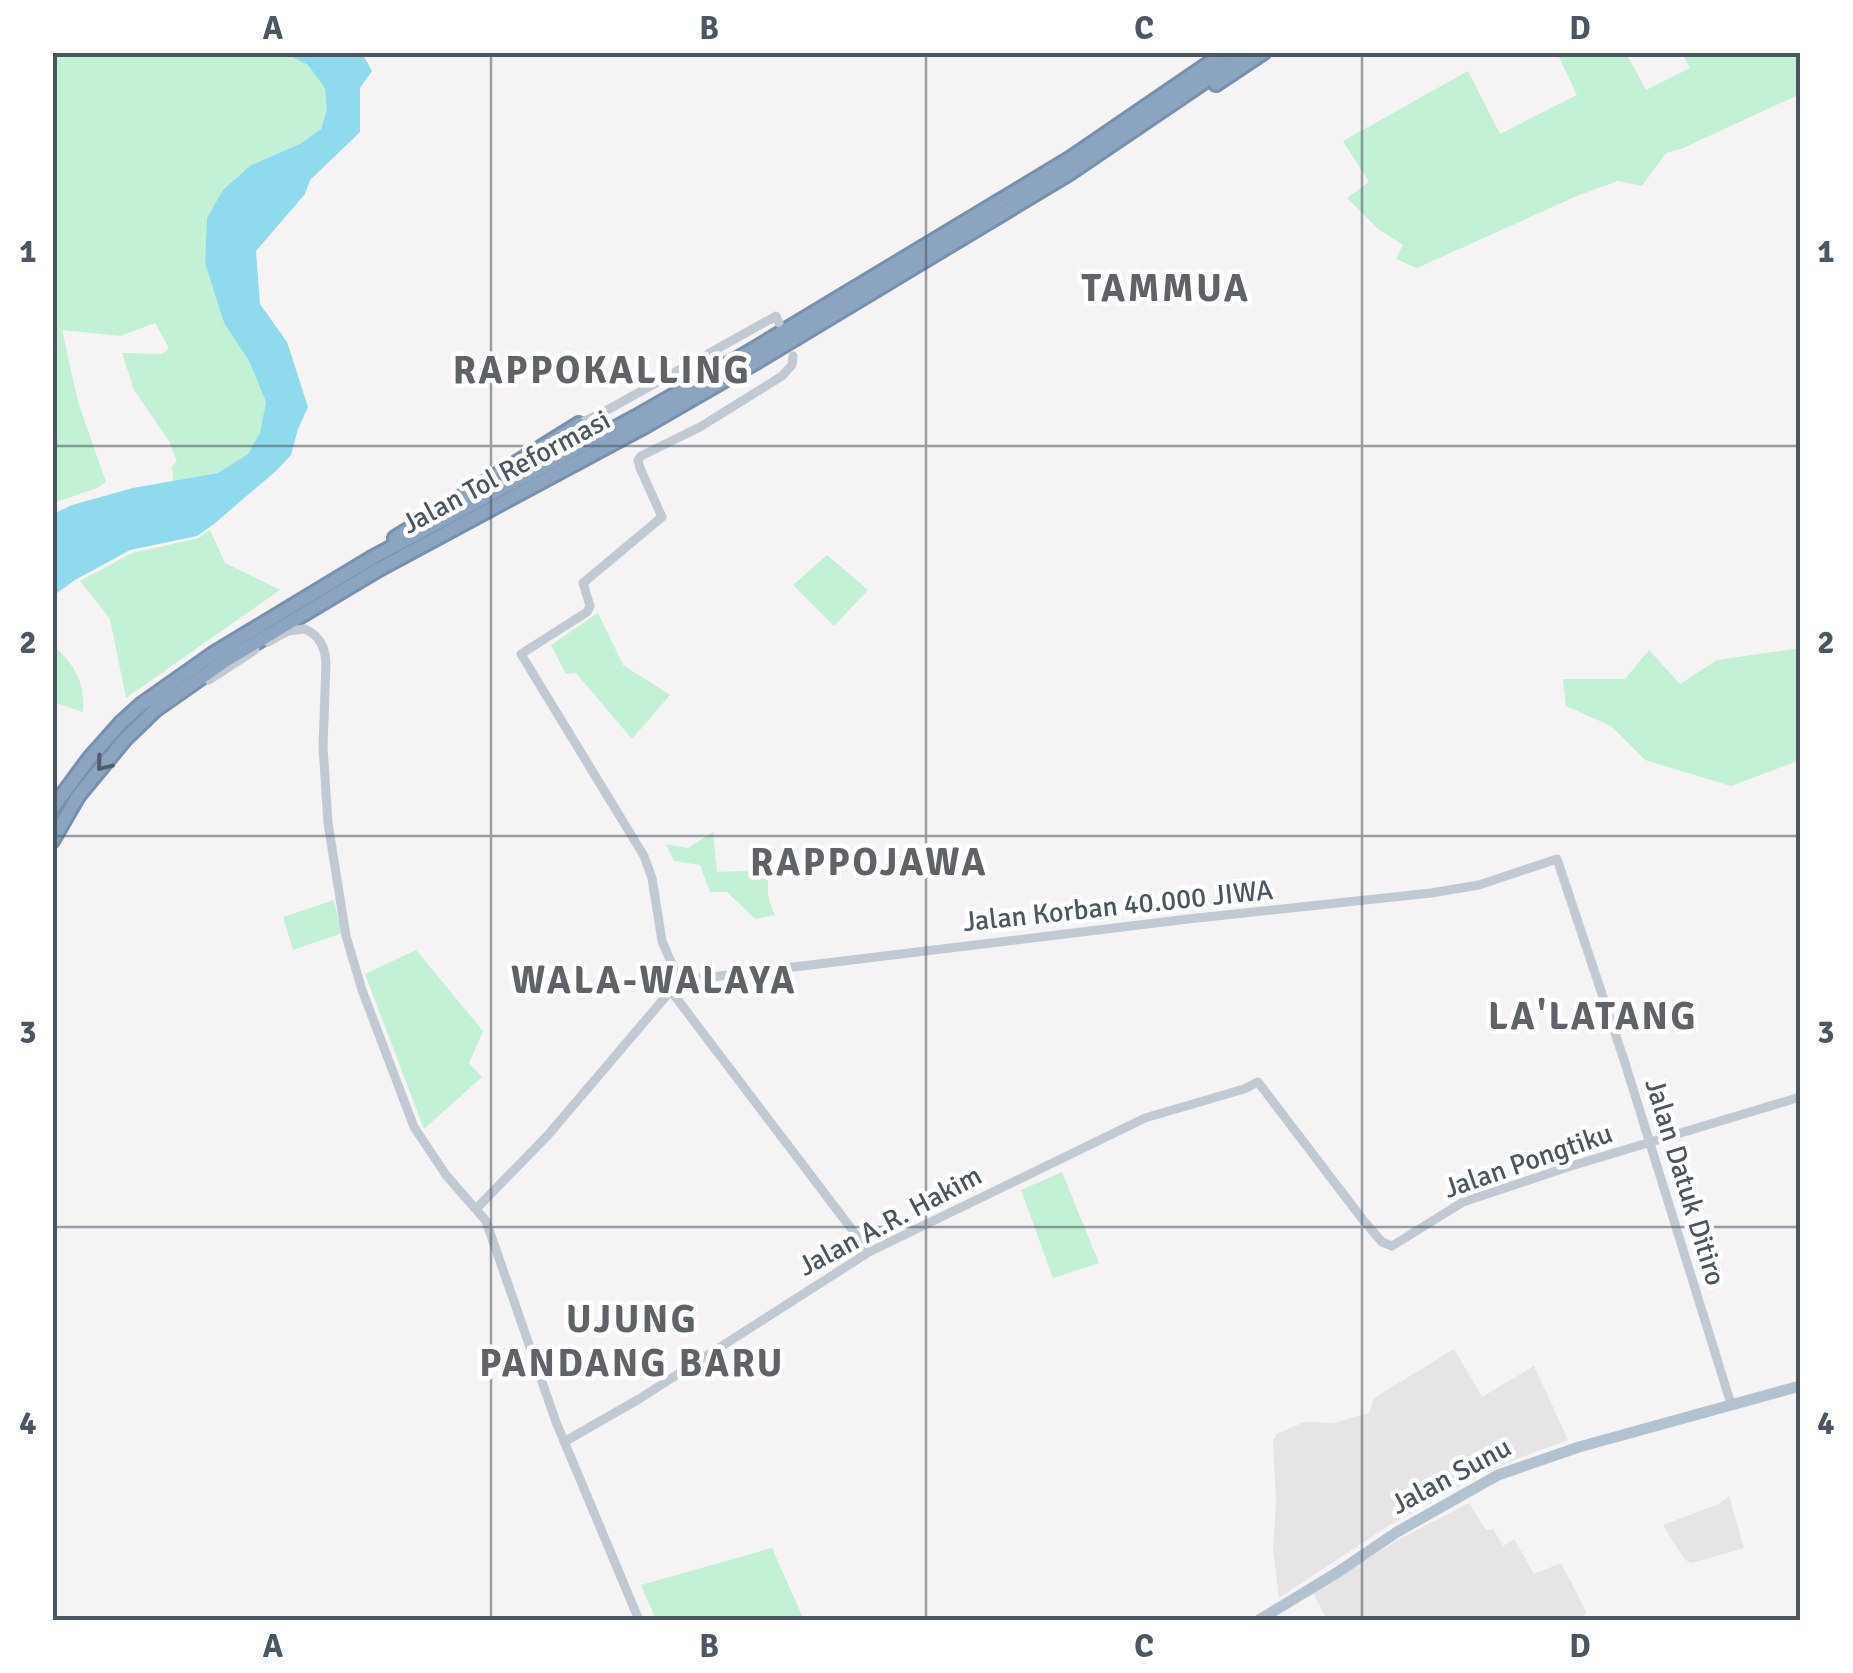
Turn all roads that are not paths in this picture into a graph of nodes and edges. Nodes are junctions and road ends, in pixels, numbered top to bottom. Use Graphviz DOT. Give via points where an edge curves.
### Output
graph roads {
  1 [pos="1222,52"];
  2 [pos="1248,52"];
  3 [pos="1264,52"];
  4 [pos="1068,174"];
  5 [pos="779,323"];
  6 [pos="793,356"];
  7 [pos="579,424"];
  8 [pos="319,590"];
  9 [pos="154,710"];
  10 [pos="52,810"];
  11 [pos="52,841"];
  12 [pos="1558,859"];
  13 [pos="680,980"];
  14 [pos="671,991"];
  15 [pos="1258,1082"];
  16 [pos="1800,1097"];
  17 [pos="1650,1143"];
  18 [pos="476,1210"];
  19 [pos="869,1252"];
  20 [pos="1800,1386"];
  21 [pos="1730,1404"];
  22 [pos="564,1442"];
  23 [pos="639,1620"];
  24 [pos="1259,1620"];
  1 -- 8 [label="highway, Jalan Tol Reformasi" via="1071,158 734,360"];
  2 -- 4 [label="highway, Jalan Tol Reformasi"];
  3 -- 4 [label="highway"];
  4 -- 9 [label="highway, Jalan Tol Reformasi" via="645,426 321,601"];
  5 -- 7 [label="street" via="776,316"];
  6 -- 13 [label="street" via="782,376 641,456 662,517 582,583 587,612 521,654 644,856 662,941"];
  7 -- 8 [label="highway"];
  8 -- 10 [label="highway, Jalan Tol Reformasi" via="142,704 96,749"];
  9 -- 11 [label="highway, Jalan Tol Reformasi, one-way" via="97,771"];
  9 -- 18 [label="street" via="288,631 305,629 322,644 324,789 346,936 414,1127"];
  12 -- 13 [label="street, Jalan Korban 40.000 JIWA" via="1431,893"];
  12 -- 17 [label="street, Jalan Datuk Ditiro"];
  13 -- 14 [label="street"];
  14 -- 18 [label="street"];
  14 -- 19 [label="street"];
  15 -- 17 [label="street, Jalan Pongtiku" via="1363,1220 1392,1246 1463,1202"];
  15 -- 19 [label="street, Jalan A.R. Hakim" via="1144,1118"];
  16 -- 17 [label="street, Jalan Pongtiku"];
  17 -- 21 [label="street, Jalan Datuk Ditiro"];
  18 -- 22 [label="street" via="486,1221"];
  19 -- 22 [label="street, Jalan A.R. Hakim"];
  20 -- 21 [label="main road, Jalan Sunu"];
  21 -- 24 [label="main road, Jalan Sunu" via="1498,1475"];
  22 -- 23 [label="street"];
}
